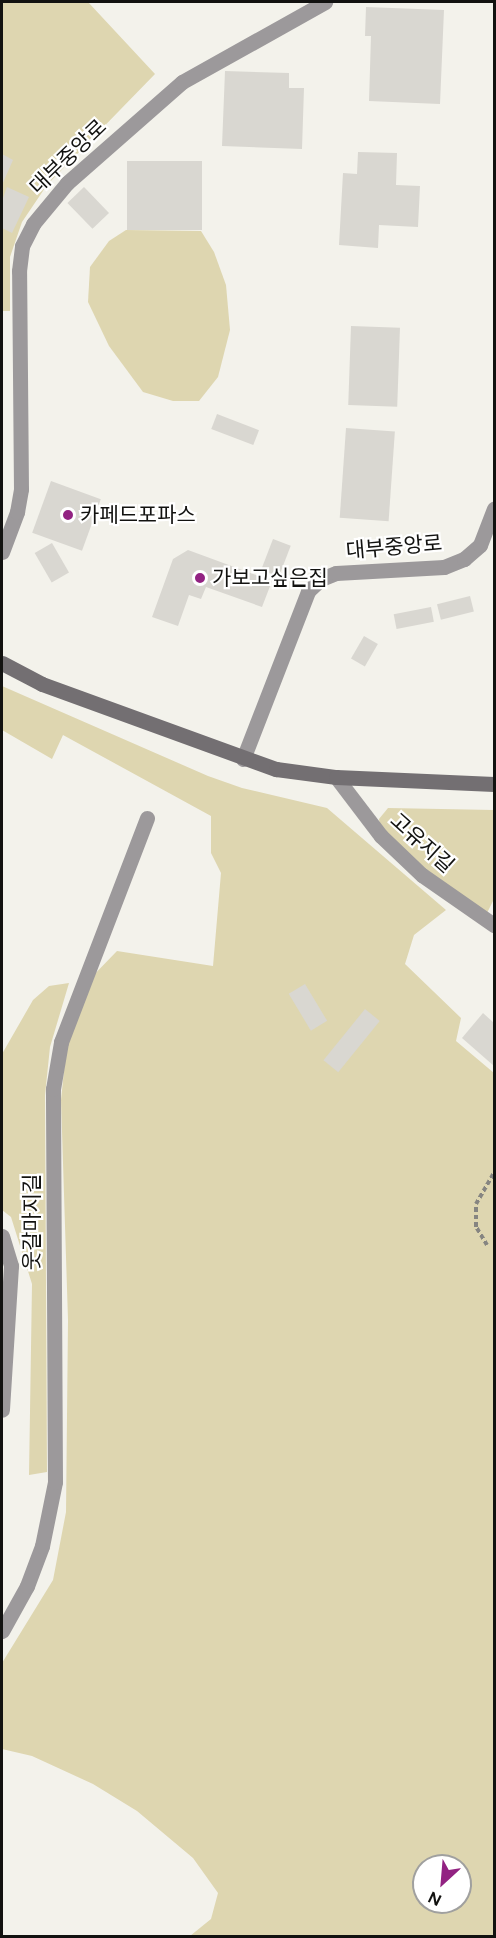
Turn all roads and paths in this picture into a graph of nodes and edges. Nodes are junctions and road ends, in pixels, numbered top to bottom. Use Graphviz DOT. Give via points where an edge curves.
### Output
graph roads {
  1 [pos="325,2"];
  2 [pos="495,509"];
  3 [pos="2,552"];
  4 [pos="2,663"];
  5 [pos="243,759"];
  6 [pos="336,777"];
  7 [pos="495,784"];
  8 [pos="147,818"];
  9 [pos="495,925"];
  10 [pos="495,1173"];
  11 [pos="2,1236"];
  12 [pos="487,1245"];
  13 [pos="2,1410"];
  14 [pos="2,1631"];
  1 -- 3 [label="lane, 대부중앙로" via="182,82 67,183 33,224 22,246 19,271 21,489"];
  2 -- 5 [label="lane, 대부중앙로" via="480,545 464,559 444,567 336,573 314,585 300,609"];
  4 -- 5 [label="street" via="42,684"];
  5 -- 6 [label="street" via="276,769"];
  6 -- 7 [label="street"];
  6 -- 9 [label="lane, 고유지길" via="381,836 422,875"];
  8 -- 14 [label="lane, 웃갈마지길" via="61,1042 53,1089 54,1492 42,1546 27,1586"];
  10 -- 12 [label="path" via="476,1204 476,1227"];
  11 -- 13 [label="lane" via="11,1266"];
}
